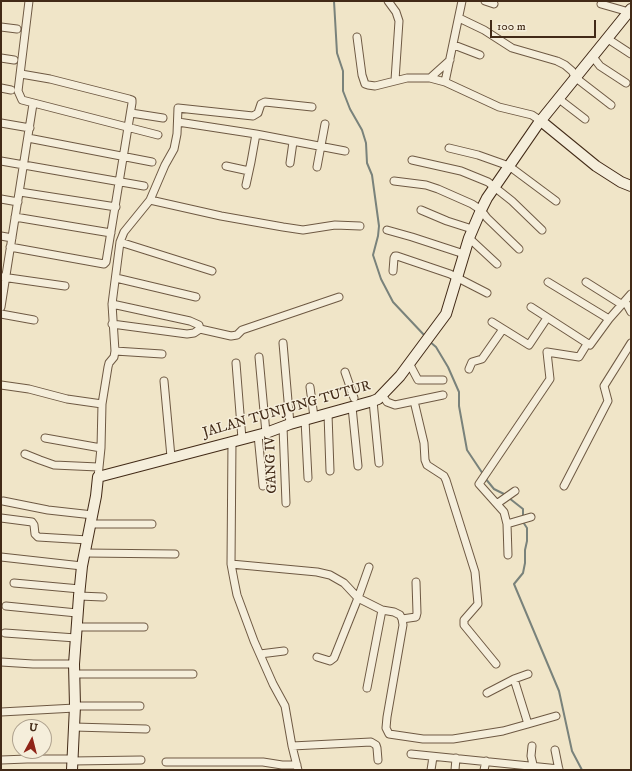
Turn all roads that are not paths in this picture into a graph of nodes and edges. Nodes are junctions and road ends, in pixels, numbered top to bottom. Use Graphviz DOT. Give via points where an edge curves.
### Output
graph roads {
  1 [pos="29,1"];
  2 [pos="388,1"];
  3 [pos="462,1"];
  4 [pos="485,1"];
  5 [pos="494,4"];
  6 [pos="601,4"];
  7 [pos="630,11"];
  8 [pos="459,18"];
  9 [pos="1,27"];
  10 [pos="17,29"];
  11 [pos="357,37"];
  12 [pos="608,39"];
  13 [pos="454,45"];
  14 [pos="631,54"];
  15 [pos="480,55"];
  16 [pos="593,57"];
  17 [pos="1,58"];
  18 [pos="14,60"];
  19 [pos="450,60"];
  20 [pos="20,74"];
  21 [pos="430,78"];
  22 [pos="576,78"];
  23 [pos="395,80"];
  24 [pos="445,82"];
  25 [pos="626,83"];
  26 [pos="1,88"];
  27 [pos="11,90"];
  28 [pos="559,99"];
  29 [pos="33,104"];
  30 [pos="611,105"];
  31 [pos="312,107"];
  32 [pos="131,113"];
  33 [pos="163,118"];
  34 [pos="586,119"];
  35 [pos="541,121"];
  36 [pos="178,122"];
  37 [pos="1,123"];
  38 [pos="325,124"];
  39 [pos="30,128"];
  40 [pos="128,128"];
  41 [pos="256,134"];
  42 [pos="158,135"];
  43 [pos="28,138"];
  44 [pos="293,142"];
  45 [pos="321,146"];
  46 [pos="449,148"];
  47 [pos="345,151"];
  48 [pos="124,157"];
  49 [pos="412,160"];
  50 [pos="1,161"];
  51 [pos="152,162"];
  52 [pos="290,163"];
  53 [pos="24,165"];
  54 [pos="226,166"];
  55 [pos="509,166"];
  56 [pos="317,167"];
  57 [pos="249,171"];
  58 [pos="394,181"];
  59 [pos="120,182"];
  60 [pos="246,185"];
  61 [pos="144,186"];
  62 [pos="631,186"];
  63 [pos="495,187"];
  64 [pos="20,192"];
  65 [pos="1,199"];
  66 [pos="150,200"];
  67 [pos="556,201"];
  68 [pos="18,202"];
  69 [pos="116,207"];
  70 [pos="421,210"];
  71 [pos="481,210"];
  72 [pos="15,217"];
  73 [pos="360,226"];
  74 [pos="387,230"];
  75 [pos="542,230"];
  76 [pos="111,233"];
  77 [pos="471,234"];
  78 [pos="1,236"];
  79 [pos="12,238"];
  80 [pos="120,242"];
  81 [pos="10,247"];
  82 [pos="519,250"];
  83 [pos="464,254"];
  84 [pos="497,264"];
  85 [pos="393,270"];
  86 [pos="212,271"];
  87 [pos="3,277"];
  88 [pos="456,277"];
  89 [pos="116,278"];
  90 [pos="548,282"];
  91 [pos="586,282"];
  92 [pos="65,286"];
  93 [pos="487,294"];
  94 [pos="631,294"];
  95 [pos="196,297"];
  96 [pos="339,297"];
  97 [pos="623,302"];
  98 [pos="112,304"];
  99 [pos="1,307"];
  100 [pos="531,307"];
  101 [pos="631,312"];
  102 [pos="1,314"];
  103 [pos="547,318"];
  104 [pos="609,319"];
  105 [pos="34,320"];
  106 [pos="492,322"];
  107 [pos="112,324"];
  108 [pos="200,329"];
  109 [pos="503,329"];
  110 [pos="283,343"];
  111 [pos="631,343"];
  112 [pos="587,344"];
  113 [pos="115,351"];
  114 [pos="162,354"];
  115 [pos="259,357"];
  116 [pos="236,363"];
  117 [pos="409,363"];
  118 [pos="469,370"];
  119 [pos="345,372"];
  120 [pos="443,380"];
  121 [pos="164,381"];
  122 [pos="1,385"];
  123 [pos="310,386"];
  124 [pos="443,395"];
  125 [pos="378,398"];
  126 [pos="414,401"];
  127 [pos="353,403"];
  128 [pos="102,404"];
  129 [pos="328,414"];
  130 [pos="308,421"];
  131 [pos="287,426"];
  132 [pos="262,434"];
  133 [pos="45,438"];
  134 [pos="237,440"];
  135 [pos="100,448"];
  136 [pos="25,454"];
  137 [pos="171,457"];
  138 [pos="379,462"];
  139 [pos="358,466"];
  140 [pos="98,467"];
  141 [pos="330,471"];
  142 [pos="98,477"];
  143 [pos="308,478"];
  144 [pos="263,486"];
  145 [pos="564,486"];
  146 [pos="515,490"];
  147 [pos="3,501"];
  148 [pos="286,503"];
  149 [pos="498,503"];
  150 [pos="531,517"];
  151 [pos="1,518"];
  152 [pos="92,520"];
  153 [pos="152,524"];
  154 [pos="507,524"];
  155 [pos="88,540"];
  156 [pos="84,553"];
  157 [pos="175,554"];
  158 [pos="508,555"];
  159 [pos="1,557"];
  160 [pos="231,564"];
  161 [pos="82,566"];
  162 [pos="369,566"];
  163 [pos="416,582"];
  164 [pos="14,583"];
  165 [pos="79,592"];
  166 [pos="103,597"];
  167 [pos="358,598"];
  168 [pos="6,606"];
  169 [pos="382,610"];
  170 [pos="77,613"];
  171 [pos="402,619"];
  172 [pos="76,627"];
  173 [pos="144,627"];
  174 [pos="5,633"];
  175 [pos="76,638"];
  176 [pos="284,651"];
  177 [pos="260,654"];
  178 [pos="317,658"];
  179 [pos="1,662"];
  180 [pos="496,664"];
  181 [pos="74,669"];
  182 [pos="193,674"];
  183 [pos="528,674"];
  184 [pos="514,679"];
  185 [pos="367,688"];
  186 [pos="487,693"];
  187 [pos="140,706"];
  188 [pos="75,707"];
  189 [pos="1,712"];
  190 [pos="556,716"];
  191 [pos="528,724"];
  192 [pos="74,727"];
  193 [pos="146,729"];
  194 [pos="292,746"];
  195 [pos="532,746"];
  196 [pos="555,750"];
  197 [pos="411,754"];
  198 [pos="433,757"];
  199 [pos="456,758"];
  200 [pos="1,760"];
  201 [pos="141,760"];
  202 [pos="378,760"];
  203 [pos="486,761"];
  204 [pos="166,762"];
  205 [pos="72,763"];
  206 [pos="510,767"];
  207 [pos="297,768"];
  208 [pos="534,768"];
  209 [pos="431,770"];
  210 [pos="455,770"];
  211 [pos="484,770"];
  212 [pos="559,770"];
  1 -- 20 [label="street"];
  2 -- 23 [label="street" via="399,21"];
  3 -- 8 [label="street"];
  4 -- 5 [label="street"];
  6 -- 7 [label="street"];
  7 -- 12 [label="street, JALAN TUNJUNG TUTUR"];
  8 -- 13 [label="street"];
  8 -- 22 [label="street" via="519,51 565,65"];
  9 -- 10 [label="street"];
  11 -- 23 [label="street" via="365,84 375,86"];
  12 -- 14 [label="street"];
  12 -- 16 [label="street, JALAN TUNJUNG TUTUR"];
  13 -- 15 [label="street"];
  13 -- 19 [label="street"];
  16 -- 22 [label="street, JALAN TUNJUNG TUTUR"];
  16 -- 25 [label="street" via="600,66"];
  17 -- 18 [label="street"];
  19 -- 21 [label="street"];
  19 -- 24 [label="street"];
  20 -- 29 [label="street" via="20,97 23,102"];
  20 -- 32 [label="street" via="129,99 132,102"];
  21 -- 23 [label="street"];
  21 -- 24 [label="street"];
  22 -- 28 [label="street, JALAN TUNJUNG TUTUR"];
  22 -- 30 [label="street"];
  24 -- 35 [label="street" via="499,108 532,115"];
  26 -- 27 [label="street"];
  28 -- 34 [label="street"];
  28 -- 35 [label="street, JALAN TUNJUNG TUTUR"];
  29 -- 39 [label="street"];
  29 -- 40 [label="street"];
  31 -- 36 [label="street" via="265,102 261,104 255,116 178,108"];
  32 -- 33 [label="street"];
  32 -- 40 [label="street"];
  35 -- 55 [label="street, JALAN TUNJUNG TUTUR"];
  35 -- 62 [label="street" via="596,166"];
  36 -- 41 [label="street"];
  36 -- 66 [label="street" via="176,145"];
  37 -- 39 [label="street"];
  38 -- 45 [label="street"];
  39 -- 43 [label="street"];
  40 -- 42 [label="street"];
  40 -- 48 [label="street"];
  41 -- 44 [label="street"];
  41 -- 57 [label="street"];
  43 -- 48 [label="street"];
  43 -- 53 [label="street"];
  44 -- 45 [label="street"];
  44 -- 52 [label="street"];
  45 -- 47 [label="street"];
  45 -- 56 [label="street"];
  46 -- 55 [label="street" via="478,154"];
  48 -- 51 [label="street"];
  48 -- 59 [label="street"];
  49 -- 63 [label="street" via="461,172"];
  50 -- 53 [label="street"];
  53 -- 59 [label="street"];
  53 -- 64 [label="street"];
  54 -- 57 [label="street"];
  55 -- 63 [label="street, JALAN TUNJUNG TUTUR"];
  55 -- 67 [label="street"];
  57 -- 60 [label="street"];
  58 -- 71 [label="street" via="426,185 461,198"];
  59 -- 61 [label="street"];
  59 -- 69 [label="street"];
  63 -- 71 [label="street, JALAN TUNJUNG TUTUR"];
  63 -- 75 [label="street"];
  64 -- 68 [label="street"];
  64 -- 69 [label="street"];
  65 -- 68 [label="street"];
  66 -- 73 [label="street" via="221,216 303,230 335,225"];
  66 -- 80 [label="street" via="124,232"];
  68 -- 72 [label="street"];
  69 -- 76 [label="street"];
  70 -- 77 [label="street"];
  71 -- 77 [label="street, JALAN TUNJUNG TUTUR"];
  71 -- 82 [label="street"];
  72 -- 76 [label="street"];
  72 -- 79 [label="street"];
  74 -- 83 [label="street"];
  76 -- 81 [label="street" via="107,260 104,264"];
  77 -- 83 [label="street, JALAN TUNJUNG TUTUR"];
  77 -- 84 [label="street"];
  78 -- 79 [label="street"];
  79 -- 81 [label="street"];
  80 -- 86 [label="street"];
  80 -- 89 [label="street"];
  81 -- 87 [label="street"];
  83 -- 88 [label="street, JALAN TUNJUNG TUTUR"];
  85 -- 88 [label="street" via="394,258 397,256"];
  87 -- 92 [label="street"];
  87 -- 99 [label="street"];
  88 -- 93 [label="street"];
  88 -- 117 [label="street, JALAN TUNJUNG TUTUR" via="446,314"];
  89 -- 95 [label="street"];
  89 -- 98 [label="street"];
  90 -- 104 [label="street"];
  91 -- 97 [label="street"];
  94 -- 97 [label="street"];
  96 -- 108 [label="street" via="242,330 237,335"];
  97 -- 101 [label="street"];
  97 -- 104 [label="street"];
  98 -- 107 [label="street"];
  98 -- 108 [label="street" via="194,323 199,325"];
  100 -- 103 [label="street"];
  102 -- 105 [label="street"];
  103 -- 109 [label="street" via="529,345"];
  103 -- 112 [label="street"];
  104 -- 112 [label="street" via="592,344"];
  106 -- 109 [label="street"];
  107 -- 108 [label="street" via="187,334"];
  107 -- 113 [label="street"];
  109 -- 118 [label="street" via="482,360 472,362"];
  110 -- 131 [label="street, GANG IV"];
  111 -- 145 [label="street" via="604,386 608,401"];
  112 -- 149 [label="street" via="579,357 547,352 550,379 479,484"];
  113 -- 114 [label="street"];
  113 -- 128 [label="street" via="108,367"];
  115 -- 132 [label="street"];
  116 -- 134 [label="street"];
  117 -- 120 [label="street" via="418,380"];
  117 -- 125 [label="street, JALAN TUNJUNG TUTUR"];
  119 -- 127 [label="street"];
  121 -- 137 [label="street"];
  122 -- 128 [label="street"];
  123 -- 130 [label="street"];
  124 -- 126 [label="street"];
  125 -- 126 [label="street" via="395,405"];
  125 -- 127 [label="street, JALAN TUNJUNG TUTUR"];
  125 -- 138 [label="street"];
  126 -- 180 [label="street" via="424,443 425,460 427,465 446,480 475,572 478,604 464,620 464,625"];
  127 -- 129 [label="street, JALAN TUNJUNG TUTUR"];
  127 -- 139 [label="street"];
  128 -- 135 [label="street"];
  129 -- 130 [label="street, JALAN TUNJUNG TUTUR"];
  129 -- 141 [label="street"];
  130 -- 131 [label="street, JALAN TUNJUNG TUTUR"];
  130 -- 143 [label="street"];
  131 -- 132 [label="street, JALAN TUNJUNG TUTUR"];
  131 -- 148 [label="street, GANG IV"];
  132 -- 134 [label="street, JALAN TUNJUNG TUTUR"];
  132 -- 144 [label="street"];
  133 -- 135 [label="street"];
  134 -- 137 [label="street, JALAN TUNJUNG TUTUR"];
  134 -- 160 [label="street"];
  135 -- 140 [label="street"];
  136 -- 140 [label="street" via="54,464"];
  137 -- 142 [label="street, JALAN TUNJUNG TUTUR"];
  140 -- 142 [label="street"];
  142 -- 152 [label="street"];
  146 -- 149 [label="street"];
  147 -- 152 [label="street"];
  149 -- 154 [label="street"];
  150 -- 154 [label="street"];
  151 -- 155 [label="street" via="32,522 38,537"];
  152 -- 153 [label="street"];
  152 -- 155 [label="street"];
  154 -- 158 [label="street"];
  155 -- 156 [label="street"];
  156 -- 157 [label="street"];
  156 -- 161 [label="street"];
  159 -- 161 [label="street"];
  160 -- 167 [label="street" via="330,575"];
  160 -- 177 [label="street" via="238,595"];
  161 -- 165 [label="street"];
  162 -- 167 [label="street"];
  163 -- 171 [label="street" via="416,617"];
  164 -- 165 [label="street"];
  165 -- 166 [label="street"];
  165 -- 170 [label="street"];
  167 -- 169 [label="street"];
  167 -- 178 [label="street" via="334,658 330,661"];
  168 -- 170 [label="street"];
  169 -- 171 [label="street" via="394,612"];
  169 -- 185 [label="street"];
  170 -- 172 [label="street"];
  171 -- 191 [label="street" via="386,728 388,732 423,739 453,739"];
  172 -- 173 [label="street"];
  172 -- 175 [label="street"];
  174 -- 175 [label="street"];
  175 -- 181 [label="street"];
  176 -- 177 [label="street"];
  177 -- 194 [label="street" via="284,702"];
  179 -- 181 [label="street"];
  181 -- 182 [label="street"];
  181 -- 188 [label="street"];
  183 -- 184 [label="street"];
  184 -- 186 [label="street"];
  184 -- 191 [label="street"];
  187 -- 188 [label="street"];
  188 -- 189 [label="street"];
  188 -- 192 [label="street"];
  190 -- 191 [label="street"];
  192 -- 193 [label="street"];
  192 -- 205 [label="street"];
  194 -- 202 [label="street" via="371,742 376,744"];
  194 -- 207 [label="street"];
  195 -- 208 [label="street"];
  196 -- 212 [label="street"];
  197 -- 198 [label="street"];
  198 -- 199 [label="street"];
  198 -- 209 [label="street"];
  199 -- 203 [label="street"];
  199 -- 210 [label="street"];
  200 -- 205 [label="street"];
  201 -- 205 [label="street"];
  203 -- 206 [label="street"];
  203 -- 211 [label="street"];
  204 -- 207 [label="street" via="263,762"];
  206 -- 208 [label="street"];
  208 -- 212 [label="street"];
}
